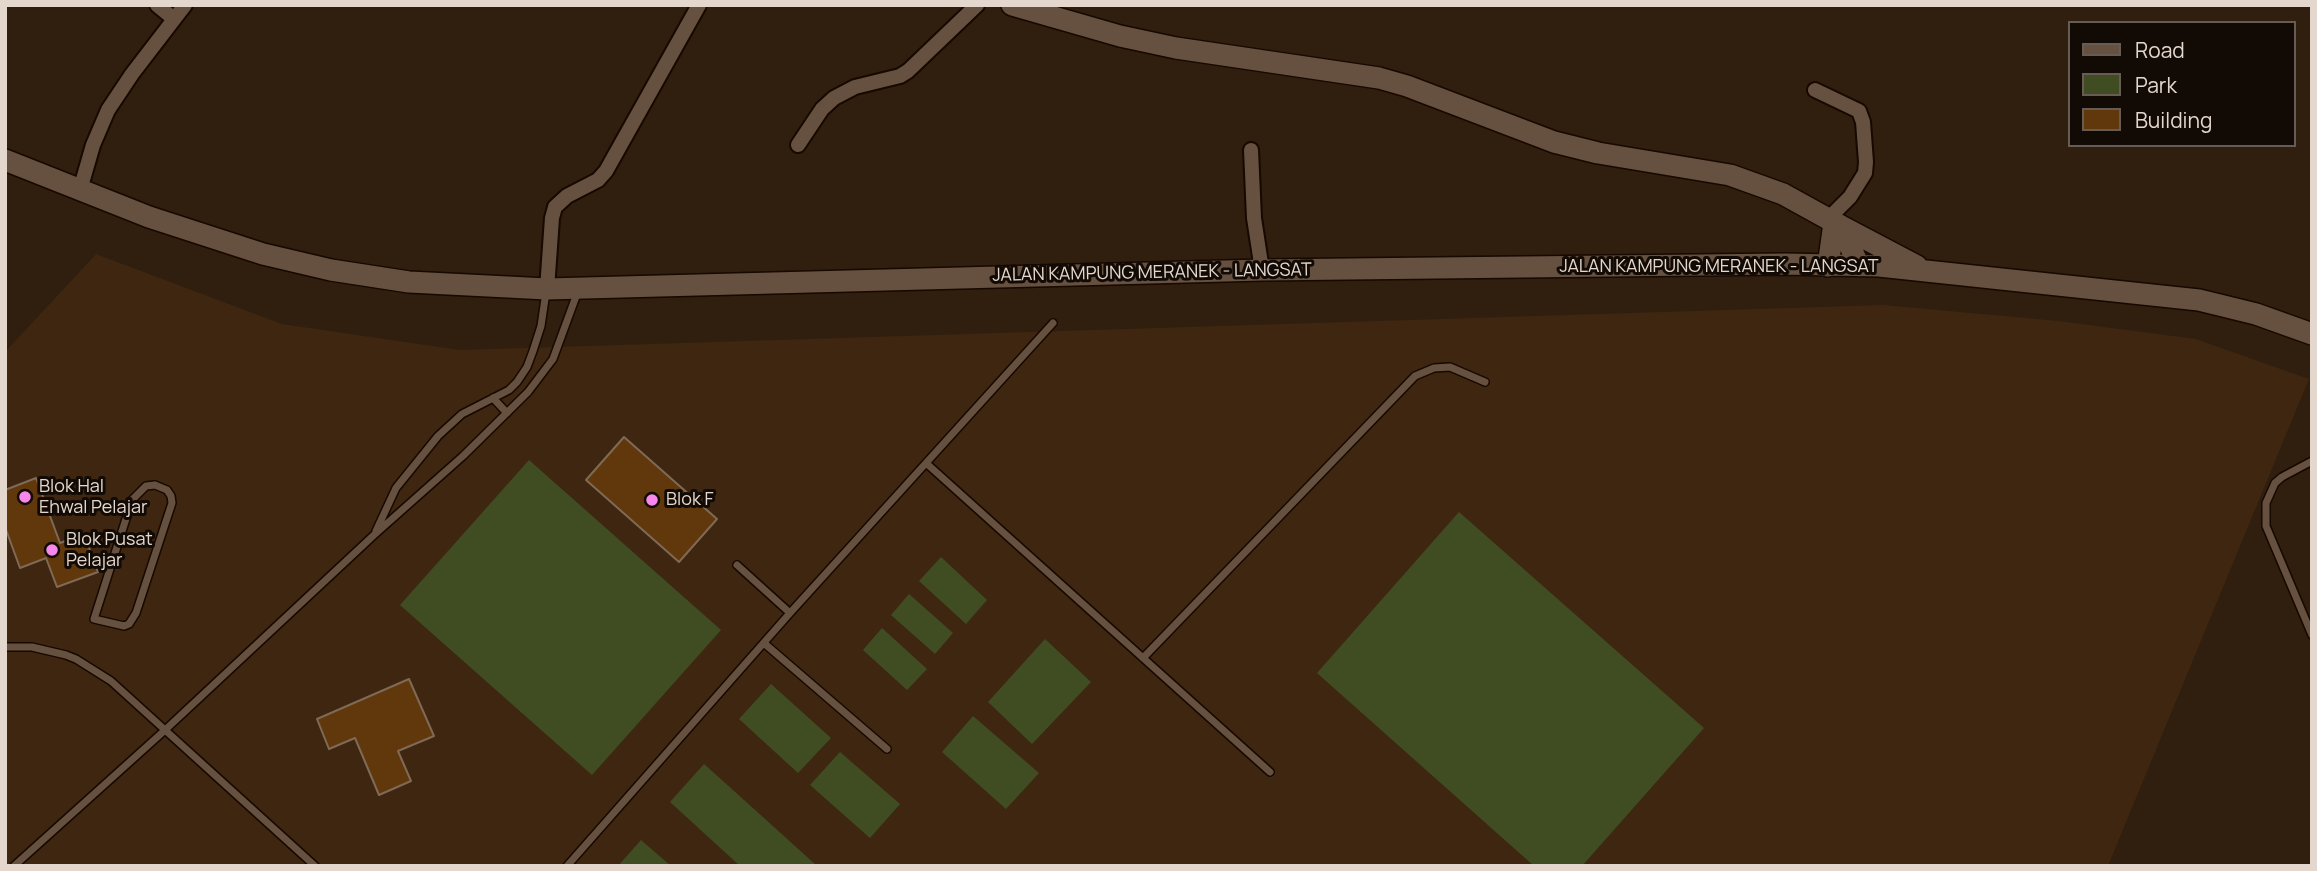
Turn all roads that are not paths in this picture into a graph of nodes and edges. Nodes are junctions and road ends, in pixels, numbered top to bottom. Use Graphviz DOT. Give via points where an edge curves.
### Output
graph roads {
  1 [pos="156,5"];
  2 [pos="185,5"];
  3 [pos="699,5"];
  4 [pos="977,5"];
  5 [pos="1012,5"];
  6 [pos="174,19"];
  7 [pos="1815,90"];
  8 [pos="798,145"];
  9 [pos="1251,150"];
  10 [pos="5,160"];
  11 [pos="80,190"];
  12 [pos="1835,223"];
  13 [pos="1828,266"];
  14 [pos="1859,266"];
  15 [pos="1262,270"];
  16 [pos="1928,271"];
  17 [pos="579,287"];
  18 [pos="547,289"];
  19 [pos="1053,323"];
  20 [pos="2312,334"];
  21 [pos="1485,382"];
  22 [pos="493,398"];
  23 [pos="507,413"];
  24 [pos="2312,461"];
  25 [pos="926,463"];
  26 [pos="374,535"];
  27 [pos="737,565"];
  28 [pos="790,613"];
  29 [pos="94,618"];
  30 [pos="2312,635"];
  31 [pos="765,644"];
  32 [pos="5,647"];
  33 [pos="1143,658"];
  34 [pos="164,731"];
  35 [pos="887,749"];
  36 [pos="1270,772"];
  37 [pos="14,866"];
  38 [pos="315,866"];
  39 [pos="567,866"];
  1 -- 6 [label="street"];
  2 -- 6 [label="street"];
  3 -- 18 [label="street" via="606,171 555,207"];
  4 -- 8 [label="street" via="908,71 834,98"];
  5 -- 12 [label="main road" via="1176,48 1379,78 1554,142 1742,179 1783,194"];
  6 -- 11 [label="street" via="108,110"];
  7 -- 12 [label="street" via="1859,111 1863,122 1865,173"];
  9 -- 15 [label="street"];
  10 -- 11 [label="main road, JALAN KAMPUNG MERANEK - LANGSAT"];
  11 -- 18 [label="main road, JALAN KAMPUNG MERANEK - LANGSAT" via="201,235 331,270 409,282"];
  12 -- 13 [label="main road"];
  12 -- 14 [label="main road"];
  12 -- 16 [label="main road"];
  13 -- 14 [label="main road, JALAN KAMPUNG MERANEK - LANGSAT"];
  13 -- 15 [label="main road, JALAN KAMPUNG MERANEK - LANGSAT"];
  14 -- 16 [label="main road, JALAN KAMPUNG MERANEK - LANGSAT"];
  15 -- 17 [label="main road, JALAN KAMPUNG MERANEK - LANGSAT"];
  16 -- 20 [label="main road, JALAN KAMPUNG MERANEK - LANGSAT" via="2199,300"];
  17 -- 18 [label="main road, JALAN KAMPUNG MERANEK - LANGSAT"];
  17 -- 23 [label="lane" via="553,359"];
  18 -- 22 [label="lane" via="527,367 509,390"];
  19 -- 25 [label="lane"];
  21 -- 33 [label="lane" via="1450,367 1415,376"];
  22 -- 23 [label="lane"];
  22 -- 26 [label="lane" via="462,414 438,436 396,488"];
  23 -- 26 [label="lane"];
  24 -- 30 [label="lane" via="2275,483 2266,503 2266,526"];
  25 -- 28 [label="lane"];
  25 -- 33 [label="lane"];
  26 -- 34 [label="lane"];
  27 -- 28 [label="lane"];
  28 -- 31 [label="lane"];
  29 -- 29 [label="lane" via="132,500 146,486 167,490 171,511 131,621 124,626"];
  31 -- 35 [label="lane"];
  31 -- 39 [label="lane"];
  32 -- 34 [label="lane" via="32,647 76,659 111,681"];
  33 -- 36 [label="lane"];
  34 -- 37 [label="lane"];
  34 -- 38 [label="lane"];
}
